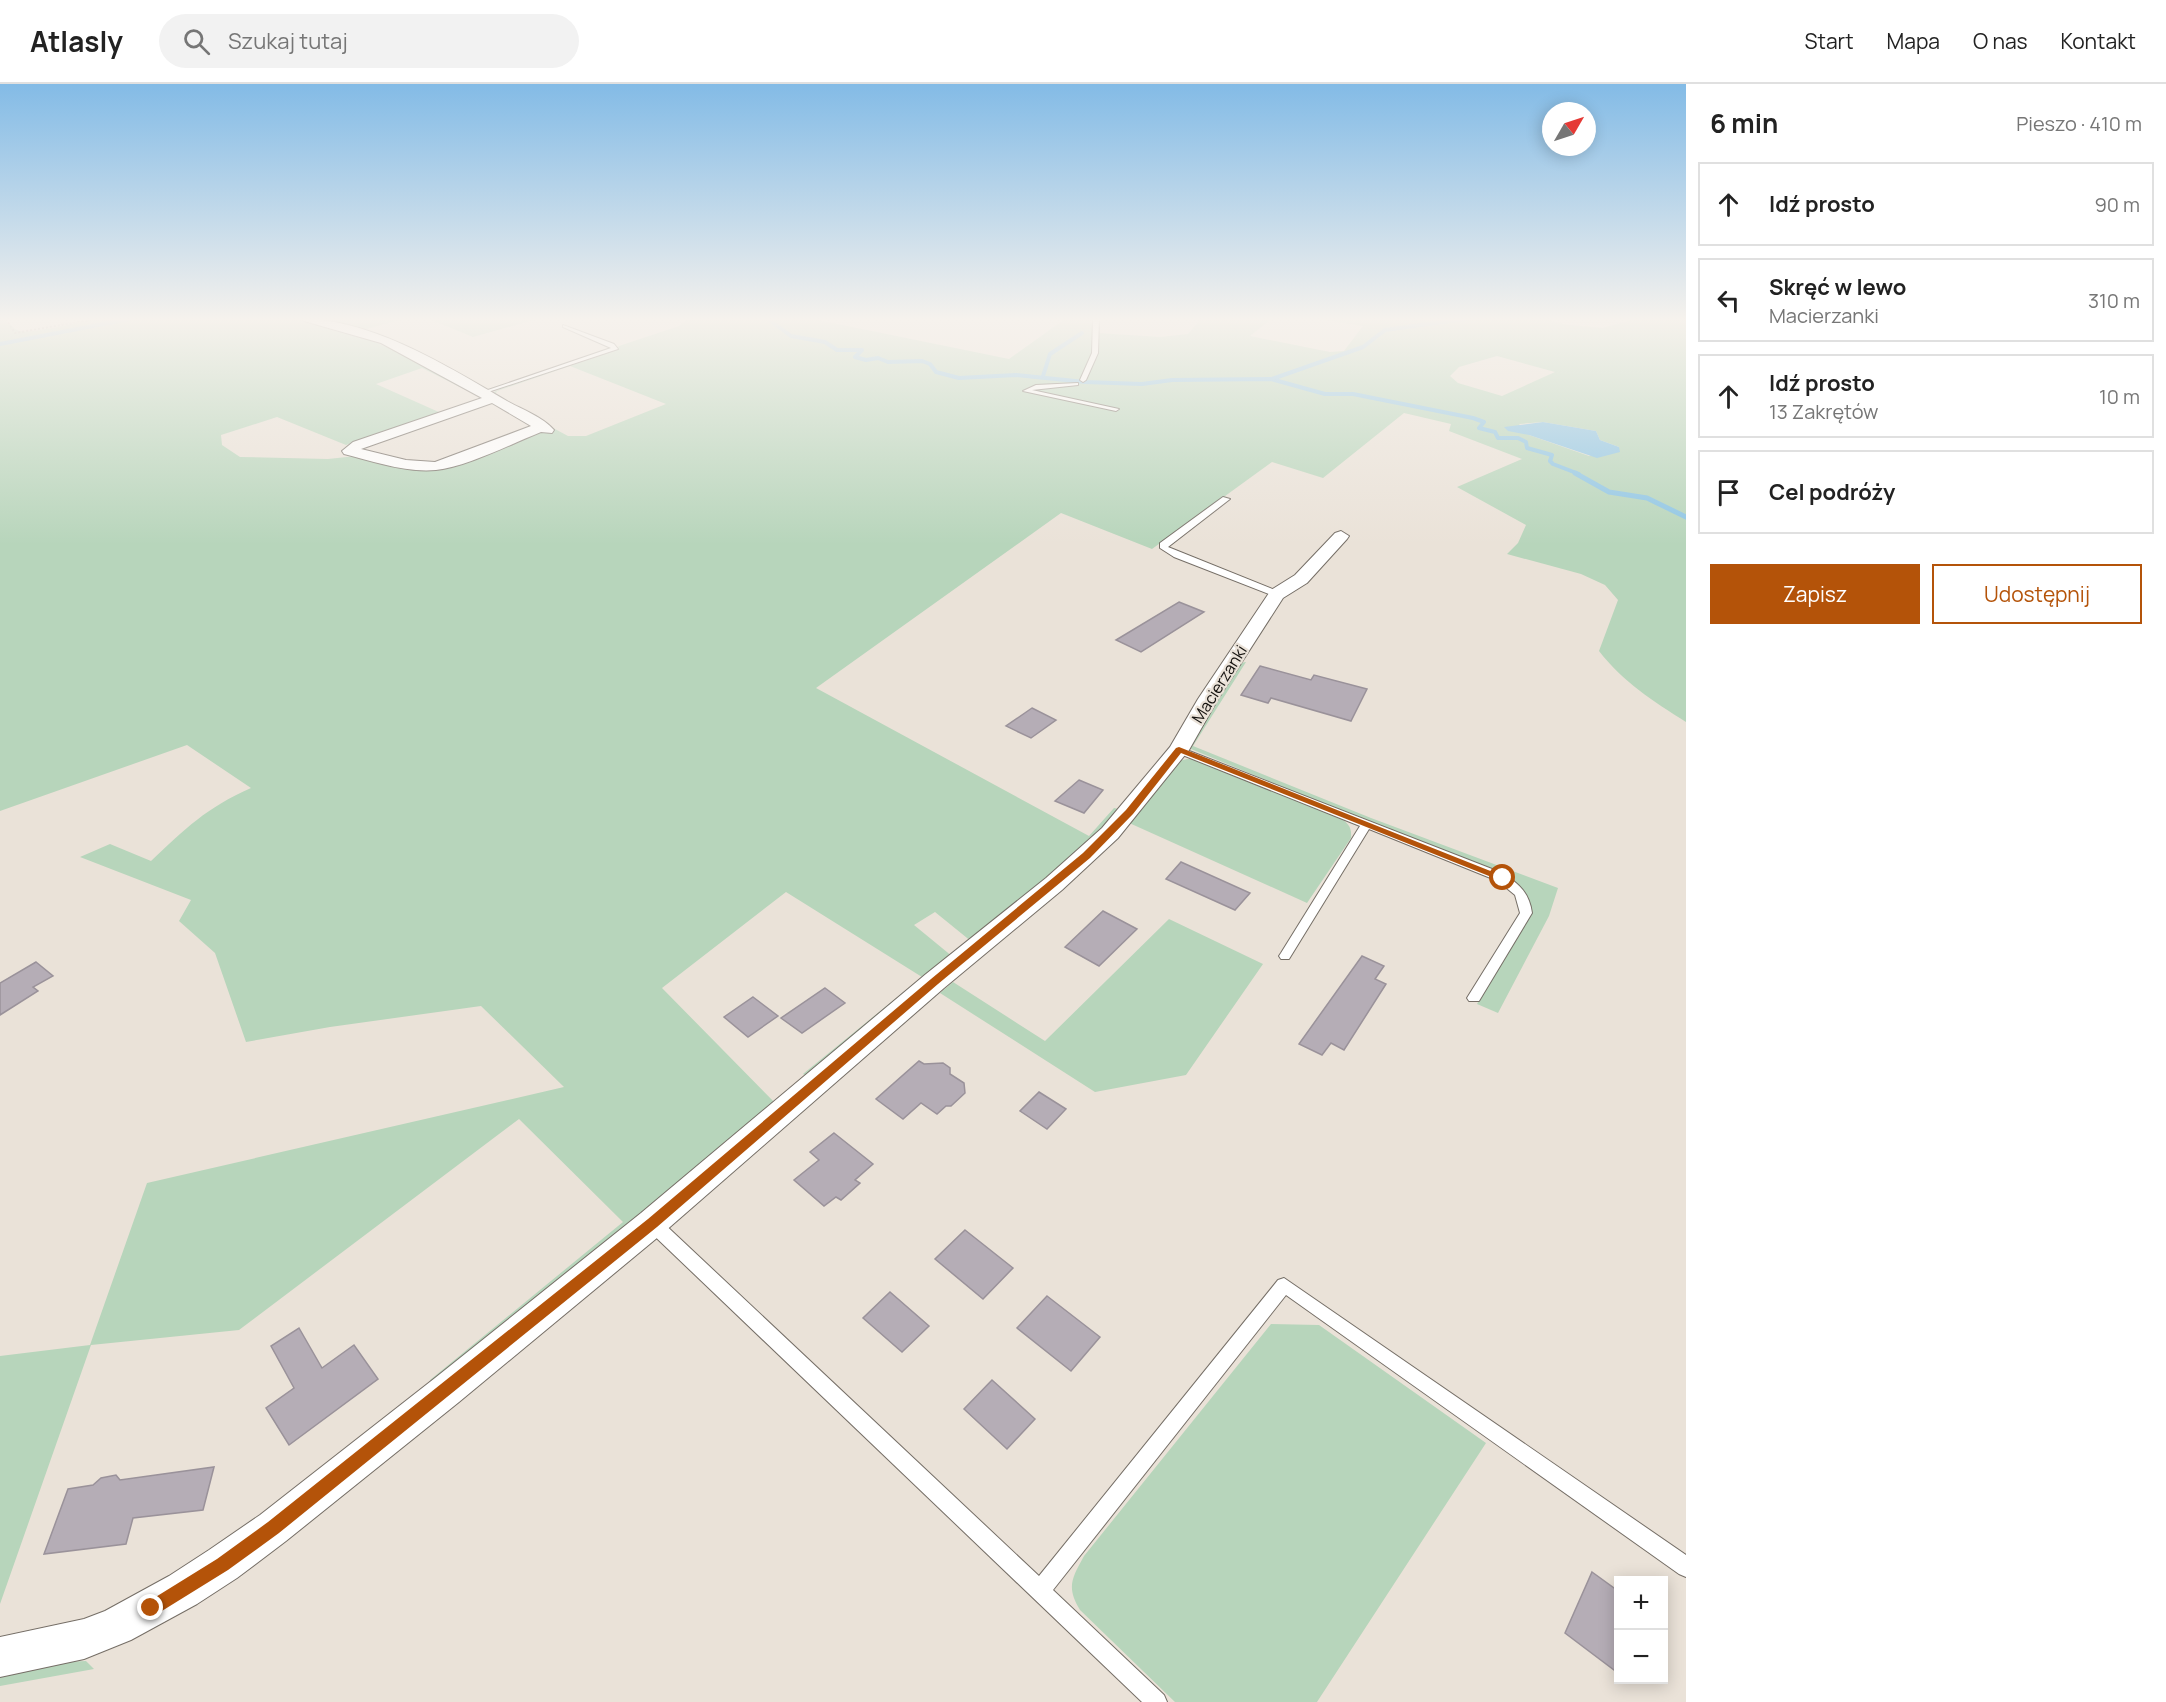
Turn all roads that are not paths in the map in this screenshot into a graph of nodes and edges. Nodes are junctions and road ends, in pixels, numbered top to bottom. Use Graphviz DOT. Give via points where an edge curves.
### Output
graph roads {
  1 [pos="486,395"];
  2 [pos="493,395"];
  3 [pos="1044,395"];
  4 [pos="489,396"];
  5 [pos="1116,409"];
  6 [pos="1226,500"];
  7 [pos="1341,536"];
  8 [pos="1276,594"];
  9 [pos="1179,750"];
  10 [pos="1367,824"];
  11 [pos="1285,956"];
  12 [pos="1474,998"];
  13 [pos="652,1223"];
  14 [pos="1686,1567"];
  15 [pos="1040,1590"];
  16 [pos="0,1657"];
  17 [pos="1157,1702"];
  1 -- 4 [label="street"];
  2 -- 4 [label="lane"];
  3 -- 5 [label="lane"];
  4 -- 4 [label="street" via="358,444 349,451 406,464 435,466 545,429"];
  6 -- 8 [label="lane" via="1164,548"];
  7 -- 8 [label="street, Macierzanki" via="1301,579"];
  8 -- 9 [label="street, Macierzanki"];
  9 -- 10 [label="lane"];
  9 -- 13 [label="street, Macierzanki" via="1130,812 1086,856"];
  10 -- 11 [label="lane"];
  10 -- 12 [label="lane" via="1503,878 1524,898 1526,913"];
  13 -- 15 [label="lane"];
  13 -- 16 [label="street, Macierzanki" via="273,1528 183,1590 84,1639"];
  14 -- 15 [label="lane" via="1284,1285"];
  15 -- 17 [label="lane"];
}
